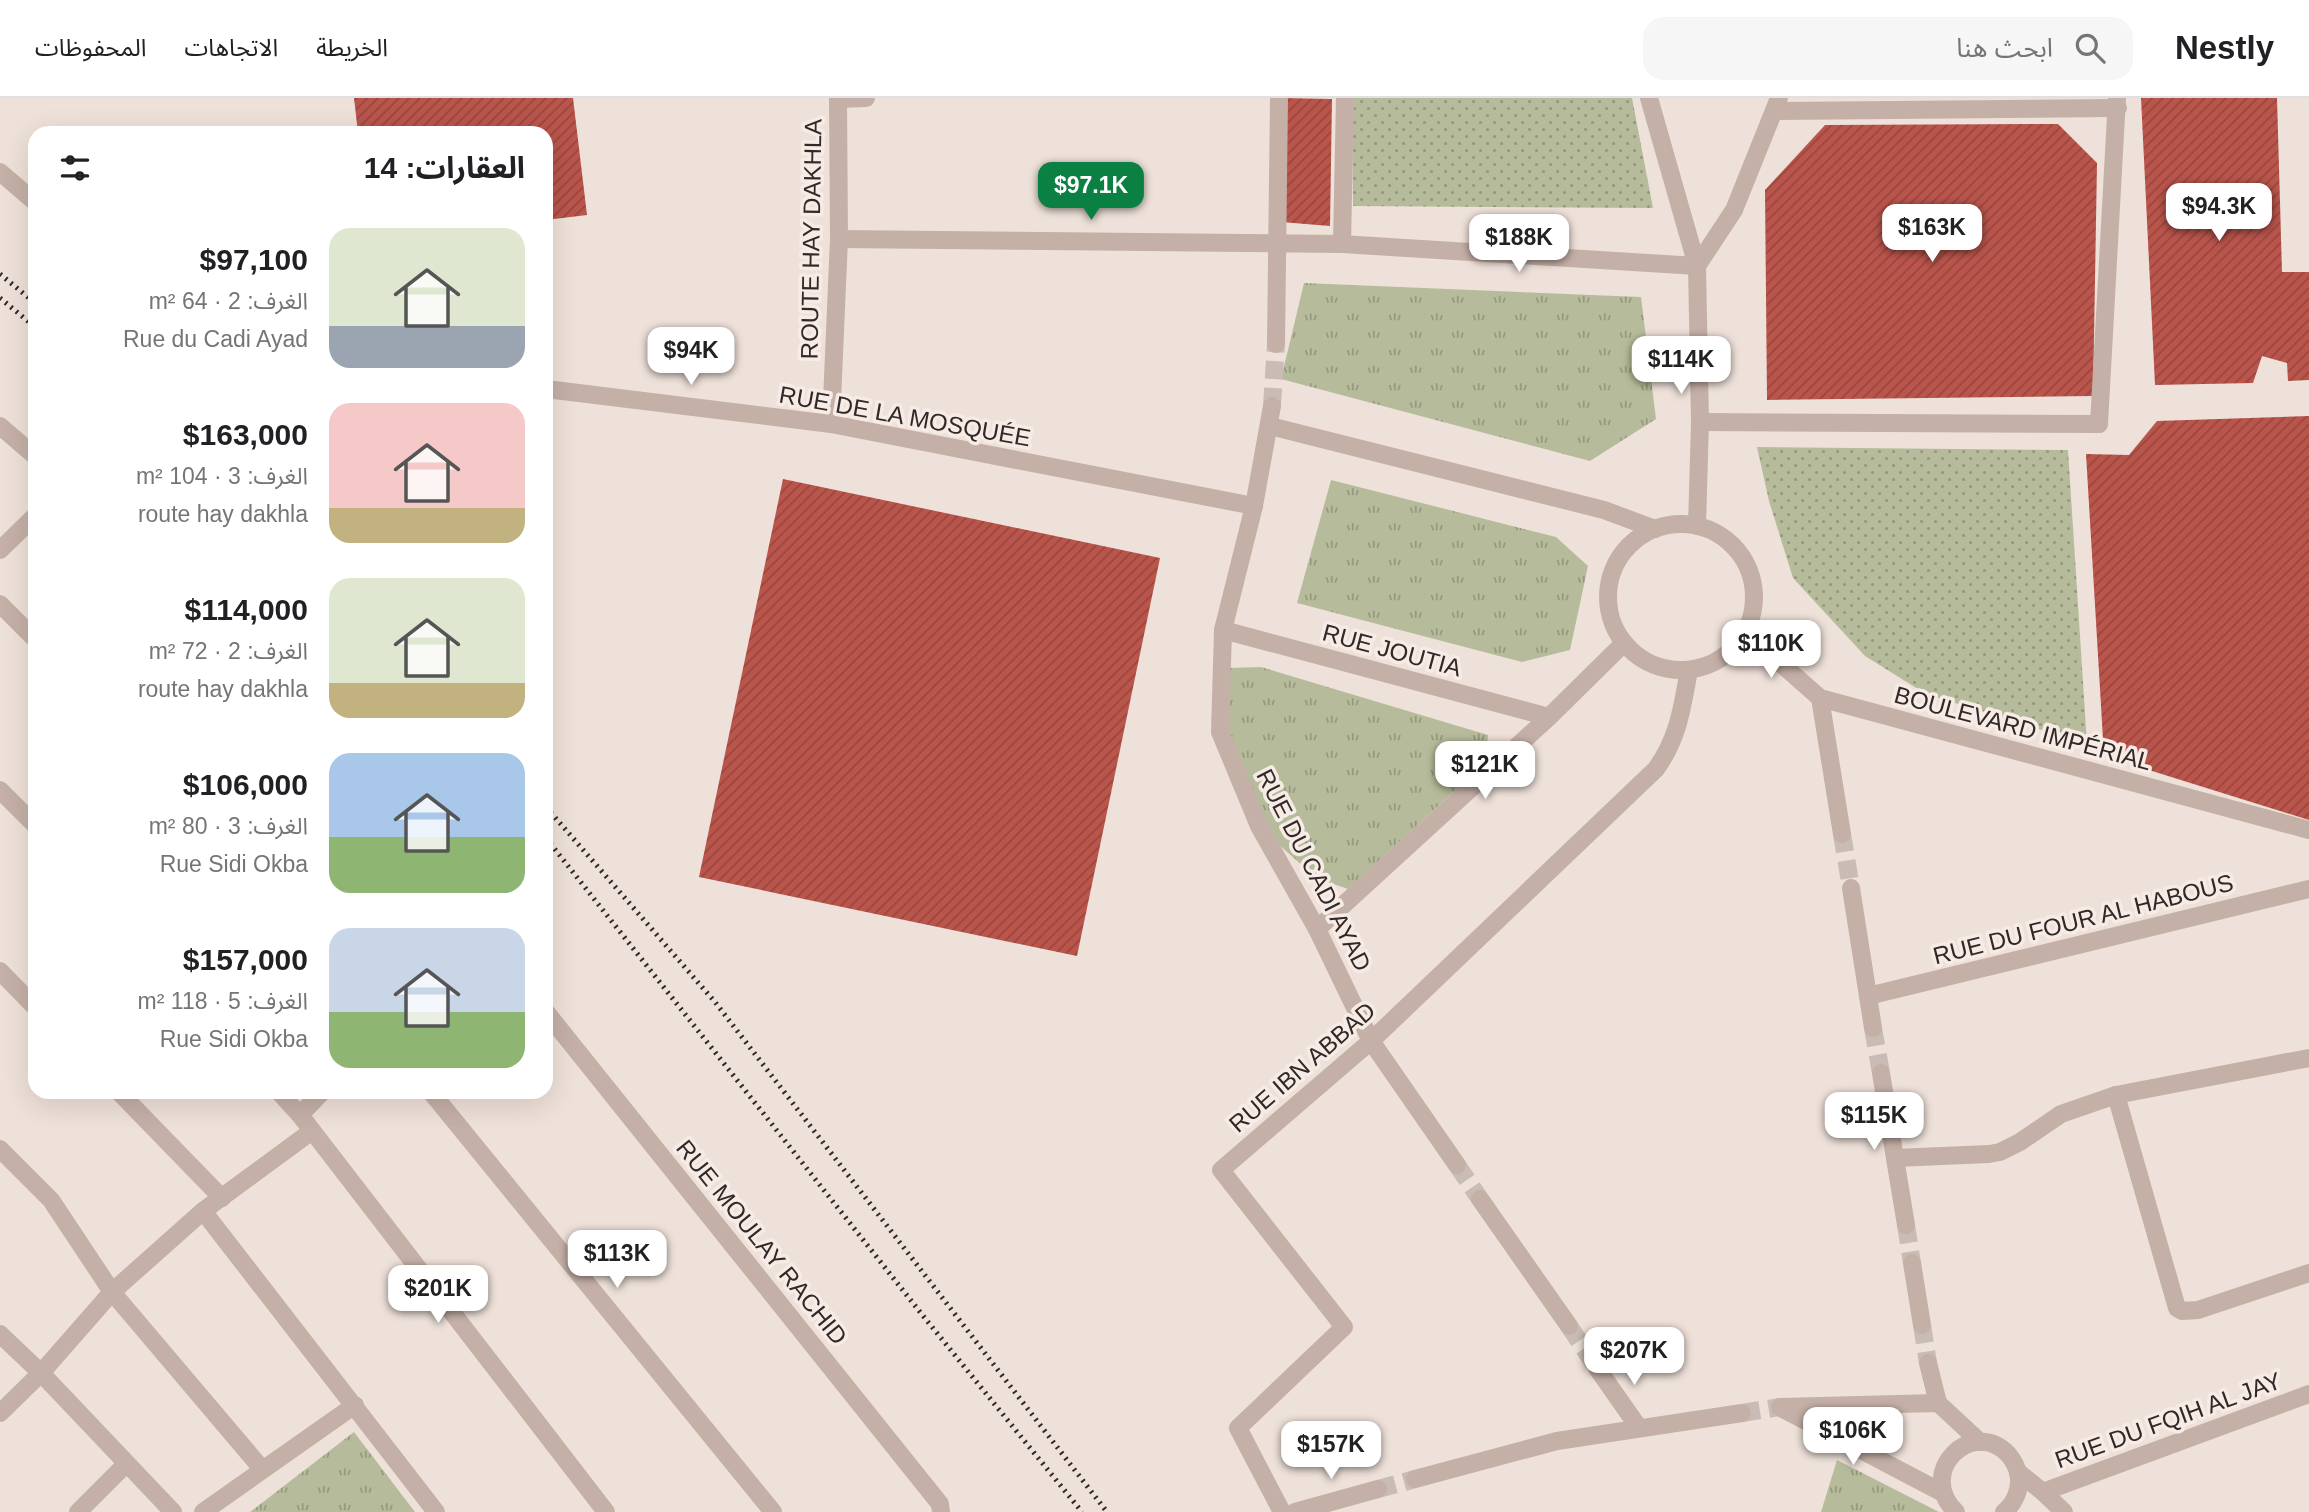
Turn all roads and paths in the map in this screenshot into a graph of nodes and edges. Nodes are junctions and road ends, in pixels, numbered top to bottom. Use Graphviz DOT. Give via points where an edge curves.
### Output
graph roads {
  1 [pos="866,98"];
  2 [pos="1279,98"];
  3 [pos="1345,98"];
  4 [pos="1649,98"];
  5 [pos="838,99"];
  6 [pos="2117,103"];
  7 [pos="1777,104"];
  8 [pos="0,172"];
  9 [pos="28,196"];
  10 [pos="839,239"];
  11 [pos="1278,242"];
  12 [pos="1342,244"];
  13 [pos="1697,266"];
  14 [pos="1276,344"];
  15 [pos="553,390"];
  16 [pos="1272,407"];
  17 [pos="1700,422"];
  18 [pos="831,424"];
  19 [pos="0,426"];
  20 [pos="1270,426"];
  21 [pos="28,450"];
  22 [pos="1254,506"];
  23 [pos="28,523"];
  24 [pos="1697,526"];
  25 [pos="1655,529"];
  26 [pos="0,550"];
  27 [pos="0,604"];
  28 [pos="1223,630"];
  29 [pos="28,632"];
  30 [pos="1743,636"];
  31 [pos="1624,643"];
  32 [pos="1689,670"];
  33 [pos="1820,698"];
  34 [pos="1549,717"];
  35 [pos="0,790"];
  36 [pos="28,818"];
  37 [pos="2309,830"];
  38 [pos="1842,834"];
  39 [pos="1851,888"];
  40 [pos="2309,889"];
  41 [pos="1317,929"];
  42 [pos="0,971"];
  43 [pos="1868,996"];
  44 [pos="28,1000"];
  45 [pos="553,1021"];
  46 [pos="1873,1028"];
  47 [pos="1371,1041"];
  48 [pos="2309,1058"];
  49 [pos="1881,1073"];
  50 [pos="2116,1095"];
  51 [pos="126,1099"];
  52 [pos="285,1099"];
  53 [pos="315,1099"];
  54 [pos="437,1099"];
  55 [pos="300,1115"];
  56 [pos="312,1131"];
  57 [pos="0,1149"];
  58 [pos="1895,1158"];
  59 [pos="1457,1165"];
  60 [pos="222,1198"];
  61 [pos="1480,1199"];
  62 [pos="203,1211"];
  63 [pos="1906,1224"];
  64 [pos="1912,1263"];
  65 [pos="2309,1273"];
  66 [pos="112,1292"];
  67 [pos="1922,1325"];
  68 [pos="1569,1326"];
  69 [pos="0,1334"];
  70 [pos="1928,1363"];
  71 [pos="1597,1368"];
  72 [pos="41,1373"];
  73 [pos="2309,1394"];
  74 [pos="1938,1403"];
  75 [pos="355,1405"];
  76 [pos="0,1413"];
  77 [pos="1742,1413"];
  78 [pos="1639,1428"];
  79 [pos="1980,1442"];
  80 [pos="127,1464"];
  81 [pos="262,1469"];
  82 [pos="2018,1472"];
  83 [pos="1415,1479"];
  84 [pos="1378,1489"];
  85 [pos="2043,1492"];
  86 [pos="1943,1493"];
  87 [pos="940,1508"];
  88 [pos="78,1512"];
  89 [pos="173,1512"];
  90 [pos="203,1512"];
  91 [pos="436,1512"];
  92 [pos="606,1512"];
  93 [pos="773,1512"];
  94 [pos="1282,1512"];
  95 [pos="1295,1512"];
  96 [pos="1956,1512"];
  97 [pos="2004,1512"];
  98 [pos="2064,1512"];
  1 -- 5 [label="street"];
  2 -- 11 [label="street"];
  3 -- 12 [label="street"];
  4 -- 13 [label="street"];
  5 -- 10 [label="street, ROUTE HAY DAKHLA"];
  6 -- 7 [label="street"];
  6 -- 17 [label="street" via="2099,424"];
  7 -- 13 [label="street" via="1734,210"];
  8 -- 9 [label="street"];
  10 -- 11 [label="street"];
  10 -- 18 [label="street, ROUTE HAY DAKHLA"];
  11 -- 12 [label="street"];
  11 -- 14 [label="street"];
  12 -- 13 [label="street"];
  13 -- 17 [label="street"];
  15 -- 18 [label="street, RUE DE LA MOSQUÉE"];
  16 -- 20 [label="street, RUE DU CADI AYAD"];
  17 -- 24 [label="street"];
  18 -- 22 [label="street, RUE DE LA MOSQUÉE"];
  19 -- 21 [label="street"];
  20 -- 22 [label="street, RUE DU CADI AYAD"];
  20 -- 25 [label="street" via="1604,510"];
  22 -- 28 [label="street, RUE DU CADI AYAD"];
  23 -- 26 [label="street"];
  24 -- 25 [label="street"];
  24 -- 30 [label="street" via="1728,541 1748,568 1753,603"];
  25 -- 31 [label="street" via="1629,545 1610,578 1610,616"];
  27 -- 29 [label="street"];
  28 -- 34 [label="street, RUE JOUTIA"];
  28 -- 41 [label="street, RUE DU CADI AYAD" via="1220,732 1259,826"];
  30 -- 32 [label="street" via="1717,661"];
  30 -- 33 [label="street, BOULEVARD IMPÉRIAL"];
  31 -- 32 [label="street" via="1657,667"];
  31 -- 34 [label="street"];
  32 -- 47 [label="street, RUE IBN ABBAD" via="1677,733 1657,769"];
  33 -- 37 [label="street, BOULEVARD IMPÉRIAL"];
  33 -- 38 [label="street"];
  34 -- 41 [label="street"];
  35 -- 36 [label="street"];
  39 -- 43 [label="street"];
  40 -- 43 [label="street, RUE DU FOUR AL HABOUS"];
  41 -- 47 [label="street, RUE DU CADI AYAD"];
  42 -- 44 [label="street"];
  43 -- 46 [label="street"];
  45 -- 87 [label="street, RUE MOULAY RACHID"];
  47 -- 59 [label="street, RUE DU CADI AYAD"];
  47 -- 94 [label="street, RUE IBN ABBAD" via="1221,1170 1344,1327 1238,1428"];
  48 -- 50 [label="street"];
  49 -- 58 [label="street"];
  50 -- 58 [label="street" via="2061,1114 2000,1152"];
  50 -- 65 [label="street" via="2176,1304 2182,1311 2198,1310"];
  51 -- 60 [label="street"];
  52 -- 55 [label="street"];
  53 -- 55 [label="street"];
  54 -- 93 [label="street"];
  55 -- 56 [label="street"];
  56 -- 60 [label="street"];
  56 -- 92 [label="street"];
  57 -- 66 [label="street" via="51,1200"];
  58 -- 63 [label="street"];
  60 -- 62 [label="street"];
  61 -- 68 [label="street"];
  62 -- 66 [label="street"];
  62 -- 75 [label="street"];
  64 -- 67 [label="street"];
  66 -- 72 [label="street"];
  66 -- 81 [label="street"];
  69 -- 72 [label="street"];
  70 -- 74 [label="street"];
  71 -- 78 [label="street"];
  72 -- 76 [label="street"];
  72 -- 80 [label="street"];
  73 -- 85 [label="street, RUE DU FQIH AL JAY"];
  74 -- 79 [label="street"];
  74 -- 86 [label="street" via="1780,1407"];
  75 -- 81 [label="street"];
  75 -- 91 [label="street"];
  77 -- 78 [label="street"];
  78 -- 83 [label="street" via="1557,1441"];
  79 -- 82 [label="street" via="2005,1450"];
  79 -- 86 [label="street" via="1968,1444 1949,1458 1943,1469"];
  80 -- 88 [label="street"];
  80 -- 89 [label="street"];
  81 -- 90 [label="street"];
  82 -- 85 [label="street"];
  82 -- 97 [label="street" via="2015,1498"];
  84 -- 95 [label="street"];
  85 -- 98 [label="street"];
  86 -- 96 [label="street"];
}
